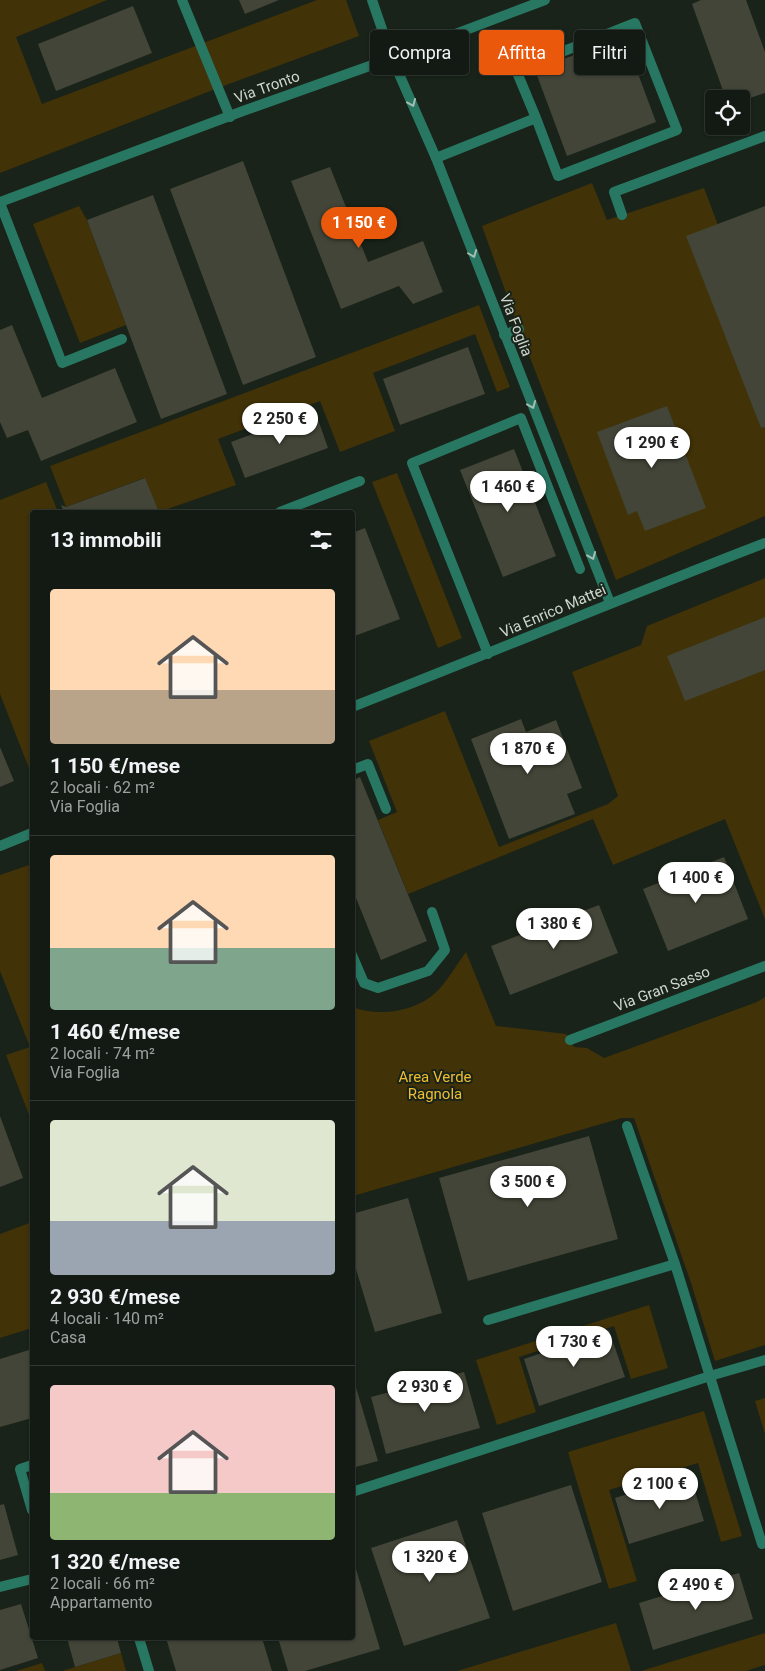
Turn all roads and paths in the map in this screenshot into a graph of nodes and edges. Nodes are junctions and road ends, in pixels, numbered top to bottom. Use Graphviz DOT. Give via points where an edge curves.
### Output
graph roads {
  1 [pos="182,0"];
  2 [pos="372,0"];
  3 [pos="545,0"];
  4 [pos="382,30"];
  5 [pos="466,30"];
  6 [pos="370,66"];
  7 [pos="399,75"];
  8 [pos="230,117"];
  9 [pos="536,118"];
  10 [pos="765,136"];
  11 [pos="436,158"];
  12 [pos="0,203"];
  13 [pos="622,216"];
  14 [pos="519,329"];
  15 [pos="504,335"];
  16 [pos="122,339"];
  17 [pos="360,481"];
  18 [pos="285,510"];
  19 [pos="765,543"];
  20 [pos="580,569"];
  21 [pos="610,603"];
  22 [pos="488,654"];
  23 [pos="355,706"];
  24 [pos="355,769"];
  25 [pos="386,809"];
  26 [pos="30,834"];
  27 [pos="0,846"];
  28 [pos="432,912"];
  29 [pos="355,962"];
  30 [pos="765,966"];
  31 [pos="570,1040"];
  32 [pos="627,1126"];
  33 [pos="675,1264"];
  34 [pos="488,1320"];
  35 [pos="765,1360"];
  36 [pos="710,1376"];
  37 [pos="30,1466"];
  38 [pos="355,1491"];
  39 [pos="30,1503"];
  40 [pos="762,1544"];
  41 [pos="30,1579"];
  42 [pos="0,1586"];
  43 [pos="140,1640"];
  44 [pos="150,1671"];
  1 -- 8 [label="street"];
  2 -- 4 [label="street, Via Foglia"];
  3 -- 5 [label="street, Via Tronto"];
  6 -- 8 [label="street, Via Tronto"];
  7 -- 11 [label="street, Via Foglia, one-way"];
  8 -- 12 [label="street, Via Tronto"];
  9 -- 9 [label="street" via="558,176 677,130 635,23 516,70"];
  9 -- 11 [label="street"];
  10 -- 13 [label="street" via="614,192"];
  11 -- 15 [label="street, Via Foglia, one-way"];
  12 -- 16 [label="street" via="62,363"];
  14 -- 15 [label="street"];
  15 -- 21 [label="street, Via Foglia, one-way"];
  17 -- 18 [label="street"];
  19 -- 21 [label="street, Via Enrico Mattei"];
  20 -- 22 [label="street" via="522,418 412,463"];
  21 -- 22 [label="street, Via Enrico Mattei"];
  22 -- 23 [label="street, Via Enrico Mattei"];
  24 -- 25 [label="street" via="368,764"];
  26 -- 27 [label="street"];
  28 -- 29 [label="street" via="445,950 428,971 378,988 364,983"];
  30 -- 31 [label="street, Via Gran Sasso"];
  32 -- 33 [label="street"];
  33 -- 34 [label="street"];
  33 -- 36 [label="street"];
  35 -- 36 [label="street"];
  36 -- 38 [label="street"];
  36 -- 40 [label="street"];
  37 -- 39 [label="street" via="20,1469"];
  41 -- 42 [label="street"];
  43 -- 44 [label="street"];
}
